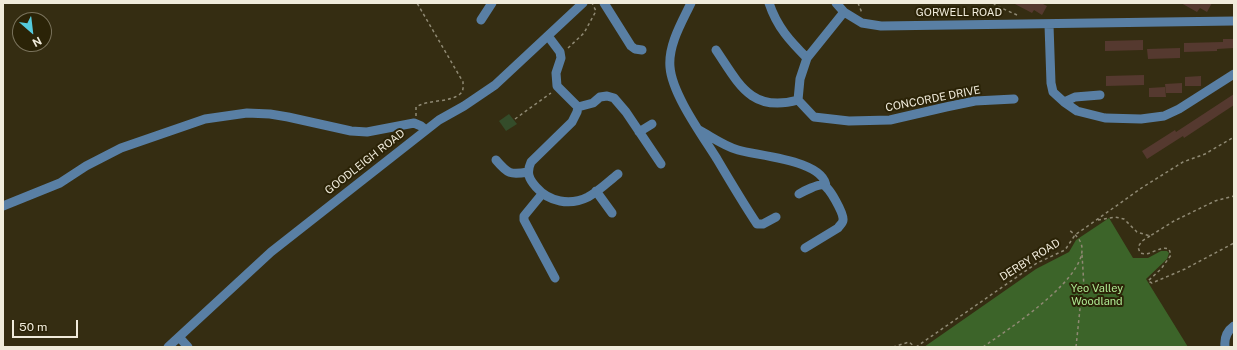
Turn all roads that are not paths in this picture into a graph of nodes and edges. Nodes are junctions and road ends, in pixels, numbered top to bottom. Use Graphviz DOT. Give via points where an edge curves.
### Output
graph roads {
  1 [pos="492,3"];
  2 [pos="583,3"];
  3 [pos="604,3"];
  4 [pos="691,3"];
  5 [pos="769,3"];
  6 [pos="836,3"];
  7 [pos="844,12"];
  8 [pos="481,20"];
  9 [pos="1234,21"];
  10 [pos="1049,24"];
  11 [pos="548,36"];
  12 [pos="642,50"];
  13 [pos="716,50"];
  14 [pos="807,58"];
  15 [pos="1234,74"];
  16 [pos="1100,95"];
  17 [pos="1014,99"];
  18 [pos="798,100"];
  19 [pos="1064,102"];
  20 [pos="578,107"];
  21 [pos="652,124"];
  22 [pos="423,128"];
  23 [pos="698,130"];
  24 [pos="639,132"];
  25 [pos="496,160"];
  26 [pos="662,164"];
  27 [pos="528,172"];
  28 [pos="618,174"];
  29 [pos="826,187"];
  30 [pos="596,191"];
  31 [pos="542,194"];
  32 [pos="799,194"];
  33 [pos="3,206"];
  34 [pos="612,213"];
  35 [pos="776,217"];
  36 [pos="805,248"];
  37 [pos="555,278"];
  38 [pos="1234,326"];
  39 [pos="179,337"];
  40 [pos="168,347"];
  41 [pos="188,347"];
  42 [pos="1224,347"];
  1 -- 8 [label="street"];
  2 -- 11 [label="street, GOODLEIGH ROAD"];
  3 -- 12 [label="street" via="631,46"];
  4 -- 23 [label="street" via="672,47 670,67 675,86"];
  5 -- 14 [label="street" via="782,31"];
  6 -- 7 [label="street, GORWELL ROAD"];
  7 -- 10 [label="street, GORWELL ROAD" via="862,23 882,26"];
  7 -- 14 [label="street"];
  9 -- 10 [label="street, GORWELL ROAD"];
  10 -- 19 [label="street" via="1051,83 1053,92"];
  11 -- 20 [label="street" via="557,47 561,58 556,80 559,87"];
  11 -- 22 [label="street, GOODLEIGH ROAD" via="495,85 464,106"];
  13 -- 18 [label="street" via="744,90 761,101 785,104"];
  14 -- 18 [label="street" via="800,79"];
  15 -- 19 [label="street" via="1179,109 1152,118 1105,118 1077,111"];
  16 -- 19 [label="street" via="1075,97"];
  17 -- 18 [label="street, CONCORDE DRIVE" via="975,101 890,120 849,121 814,118"];
  20 -- 24 [label="street" via="593,103 600,97 614,98"];
  20 -- 27 [label="street" via="572,122 531,162"];
  21 -- 24 [label="street"];
  22 -- 33 [label="street" via="414,123 367,132 351,131 288,117 247,113 205,119 120,148 60,183"];
  22 -- 39 [label="street, GOODLEIGH ROAD" via="271,252"];
  23 -- 29 [label="street" via="737,150 811,167 824,178"];
  23 -- 35 [label="street" via="757,224 763,224"];
  24 -- 26 [label="street"];
  25 -- 27 [label="street" via="506,172"];
  27 -- 31 [label="street" via="531,181"];
  28 -- 30 [label="street"];
  29 -- 32 [label="street" via="819,185"];
  29 -- 36 [label="street" via="840,209 843,220 838,228"];
  30 -- 31 [label="street" via="581,200 567,201 552,200"];
  30 -- 34 [label="street"];
  31 -- 37 [label="street" via="524,216 524,220"];
  38 -- 42 [label="street" via="1224,340"];
  39 -- 40 [label="street, GOODLEIGH ROAD"];
  39 -- 41 [label="street"];
}
